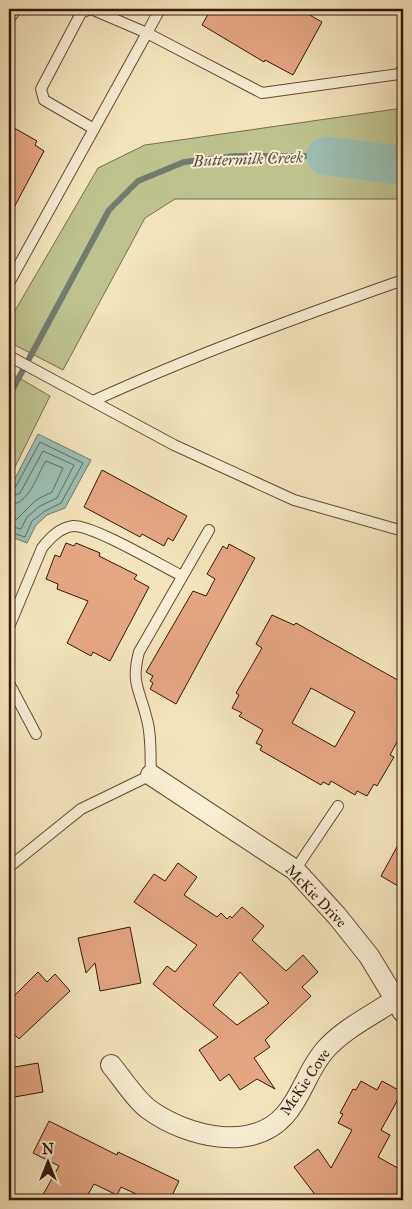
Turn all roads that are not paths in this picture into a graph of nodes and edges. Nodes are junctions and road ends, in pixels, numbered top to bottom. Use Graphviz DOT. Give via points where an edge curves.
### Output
graph roads {
  1 [pos="91,9"];
  2 [pos="160,9"];
  3 [pos="400,9"];
  4 [pos="403,11"];
  5 [pos="147,33"];
  6 [pos="403,68"];
  7 [pos="94,129"];
  8 [pos="403,280"];
  9 [pos="9,283"];
  10 [pos="9,356"];
  11 [pos="92,401"];
  12 [pos="209,530"];
  13 [pos="403,531"];
  14 [pos="182,576"];
  15 [pos="9,627"];
  16 [pos="9,683"];
  17 [pos="36,734"];
  18 [pos="151,775"];
  19 [pos="338,806"];
  20 [pos="9,867"];
  21 [pos="295,870"];
  22 [pos="400,1006"];
  23 [pos="111,1065"];
  1 -- 5 [label="lane"];
  1 -- 7 [label="lane" via="81,13 41,89 44,100"];
  2 -- 5 [label="lane"];
  3 -- 4 [label="lane"];
  5 -- 6 [label="lane" via="262,93 399,74"];
  5 -- 7 [label="lane"];
  7 -- 9 [label="lane"];
  8 -- 11 [label="lane" via="216,348"];
  10 -- 11 [label="lane"];
  11 -- 13 [label="lane" via="174,445 294,500"];
  12 -- 14 [label="lane"];
  14 -- 15 [label="lane" via="84,527 61,529 42,548"];
  14 -- 18 [label="lane" via="139,652 134,671 150,739"];
  16 -- 17 [label="lane"];
  18 -- 20 [label="lane" via="81,809"];
  18 -- 21 [label="street, McKie Drive"];
  19 -- 21 [label="lane"];
  21 -- 22 [label="street, McKie Drive" via="369,956"];
  22 -- 23 [label="street, McKie Cove" via="336,1039 316,1061 285,1115 256,1134 227,1137 185,1128 150,1110"];
}
